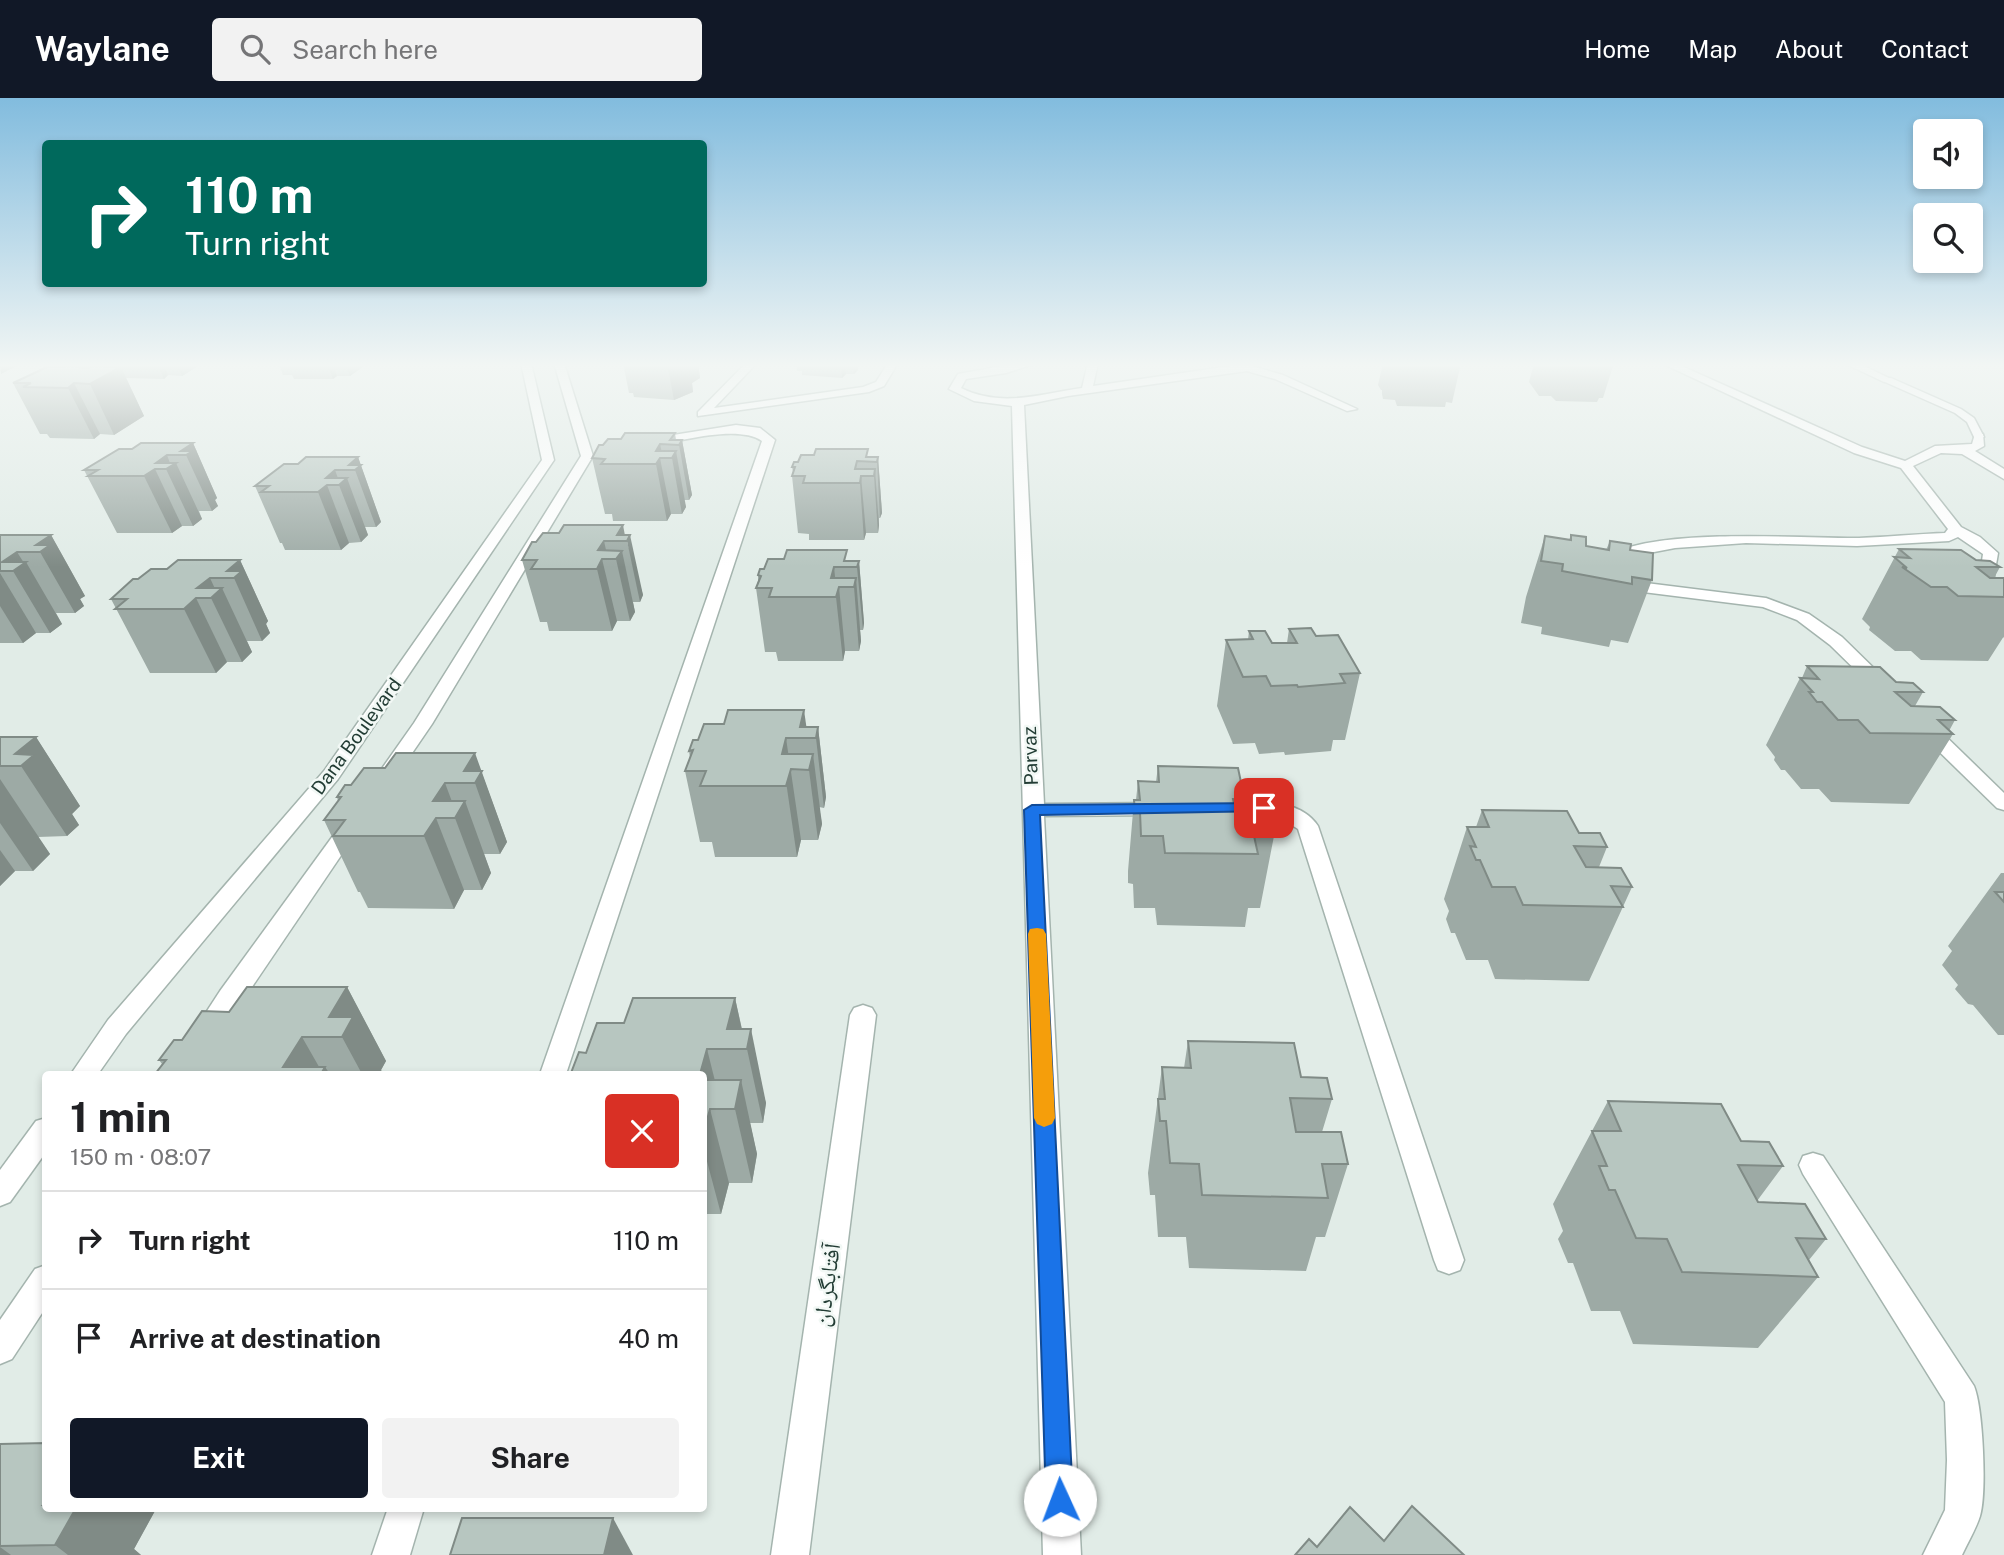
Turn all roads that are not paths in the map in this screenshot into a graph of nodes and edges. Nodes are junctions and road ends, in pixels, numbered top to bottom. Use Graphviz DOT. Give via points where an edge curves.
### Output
graph roads {
  1 [pos="541,431"];
  2 [pos="585,431"];
  3 [pos="685,431"];
  4 [pos="720,431"];
  5 [pos="756,431"];
  6 [pos="1019,431"];
  7 [pos="1816,431"];
  8 [pos="1976,431"];
  9 [pos="680,436"];
  10 [pos="1979,437"];
  11 [pos="640,445"];
  12 [pos="1964,450"];
  13 [pos="1906,466"];
  14 [pos="2004,475"];
  15 [pos="1956,530"];
  16 [pos="2004,631"];
  17 [pos="1895,699"];
  18 [pos="1915,718"];
  19 [pos="2004,804"];
  20 [pos="1182,808"];
  21 [pos="1209,808"];
  22 [pos="1032,810"];
  23 [pos="863,1015"];
  24 [pos="86,1071"];
  25 [pos="181,1071"];
  26 [pos="555,1071"];
  27 [pos="42,1135"];
  28 [pos="1813,1165"];
  29 [pos="0,1193"];
  30 [pos="1449,1260"];
  31 [pos="42,1285"];
  32 [pos="0,1348"];
  33 [pos="405,1512"];
  34 [pos="390,1555"];
  35 [pos="790,1555"];
  36 [pos="1062,1555"];
  37 [pos="1942,1555"];
  1 -- 24 [label="street, Dana Boulevard" via="548,460 331,775 117,1027"];
  2 -- 25 [label="street" via="594,455 423,724"];
  3 -- 9 [label="street"];
  4 -- 9 [label="street"];
  5 -- 26 [label="street" via="769,440"];
  6 -- 22 [label="street, Parvaz"];
  7 -- 13 [label="street"];
  8 -- 10 [label="lane"];
  9 -- 11 [label="street"];
  10 -- 12 [label="street" via="1978,446"];
  12 -- 13 [label="street" via="1939,449"];
  12 -- 14 [label="street"];
  13 -- 15 [label="street"];
  15 -- 16 [label="street" via="1991,553 1983,585 1988,612"];
  15 -- 17 [label="street" via="1948,537 1857,542 1746,539 1675,544 1623,553 1612,561 1611,574 1643,587 1766,603 1803,617 1836,641"];
  18 -- 19 [label="street"];
  20 -- 22 [label="street"];
  21 -- 30 [label="street" via="1283,810 1300,817 1308,827"];
  22 -- 36 [label="street, Parvaz"];
  23 -- 35 [label="street, آفتابگردان"];
  27 -- 29 [label="street"];
  28 -- 37 [label="street" via="1962,1398 1964,1513"];
  31 -- 32 [label="street"];
  33 -- 34 [label="street"];
}
